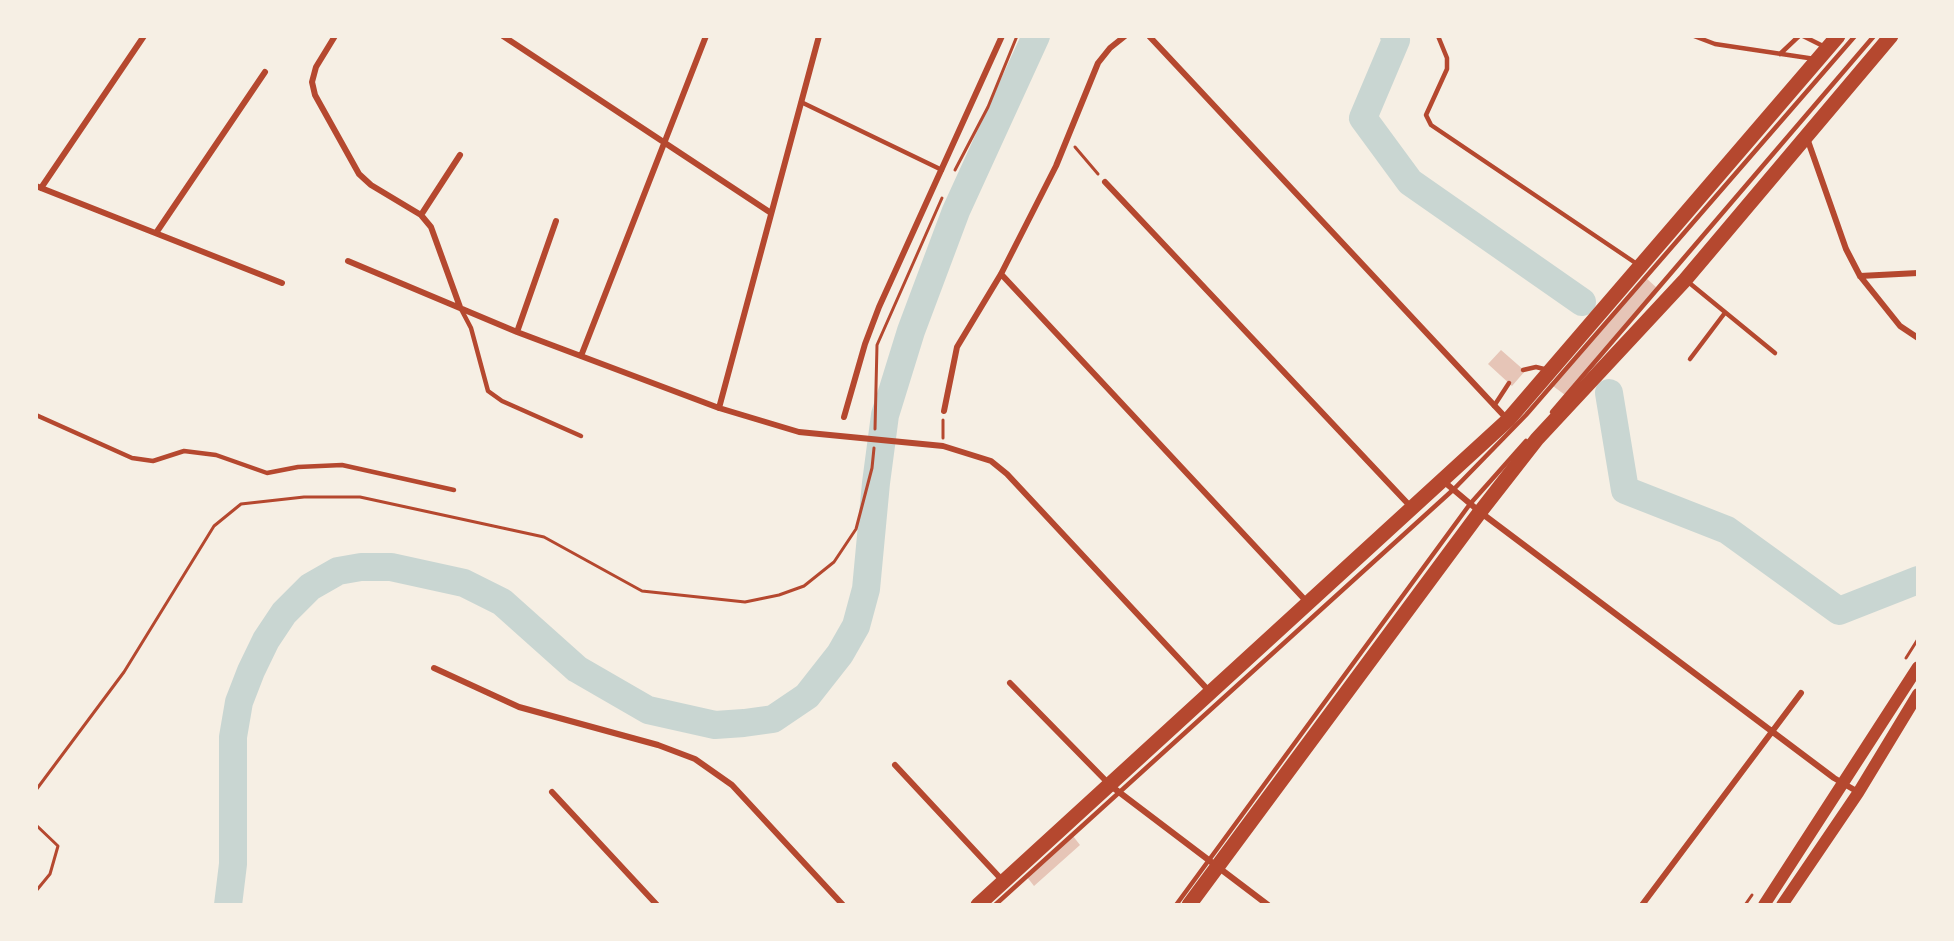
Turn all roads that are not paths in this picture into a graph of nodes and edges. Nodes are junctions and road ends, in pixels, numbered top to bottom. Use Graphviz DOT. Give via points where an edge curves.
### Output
graph roads {
  1 [pos="144,36"];
  2 [pos="335,36"];
  3 [pos="503,36"];
  4 [pos="706,36"];
  5 [pos="819,36"];
  6 [pos="1002,36"];
  7 [pos="1125,36"];
  8 [pos="1149,36"];
  9 [pos="1438,36"];
  10 [pos="1694,36"];
  11 [pos="1801,36"];
  12 [pos="1838,36"];
  13 [pos="1855,36"];
  14 [pos="1874,36"];
  15 [pos="1891,36"];
  16 [pos="1780,54"];
  17 [pos="1822,54"];
  18 [pos="265,72"];
  19 [pos="801,102"];
  20 [pos="1806,137"];
  21 [pos="665,142"];
  22 [pos="460,155"];
  23 [pos="942,171"];
  24 [pos="1105,182"];
  25 [pos="38,187"];
  26 [pos="771,213"];
  27 [pos="421,215"];
  28 [pos="556,221"];
  29 [pos="156,233"];
  30 [pos="348,261"];
  31 [pos="1640,266"];
  32 [pos="1918,273"];
  33 [pos="1001,274"];
  34 [pos="1860,276"];
  35 [pos="1685,280"];
  36 [pos="282,283"];
  37 [pos="460,307"];
  38 [pos="1724,314"];
  39 [pos="516,332"];
  40 [pos="1918,338"];
  41 [pos="1776,353"];
  42 [pos="580,356"];
  43 [pos="1690,359"];
  44 [pos="1523,370"];
  45 [pos="1550,371"];
  46 [pos="1509,383"];
  47 [pos="1494,406"];
  48 [pos="719,408"];
  49 [pos="944,411"];
  50 [pos="36,415"];
  51 [pos="844,417"];
  52 [pos="1508,420"];
  53 [pos="581,436"];
  54 [pos="1448,485"];
  55 [pos="454,490"];
  56 [pos="1412,507"];
  57 [pos="1475,508"];
  58 [pos="1308,603"];
  59 [pos="434,668"];
  60 [pos="1918,668"];
  61 [pos="1010,683"];
  62 [pos="1210,692"];
  63 [pos="1801,693"];
  64 [pos="1918,694"];
  65 [pos="1774,733"];
  66 [pos="895,765"];
  67 [pos="1844,784"];
  68 [pos="1115,789"];
  69 [pos="552,792"];
  70 [pos="1858,792"];
  71 [pos="1214,863"];
  72 [pos="1004,881"];
  73 [pos="657,905"];
  74 [pos="843,905"];
  75 [pos="978,905"];
  76 [pos="995,905"];
  77 [pos="1176,905"];
  78 [pos="1189,905"];
  79 [pos="1268,905"];
  80 [pos="1642,905"];
  81 [pos="1764,905"];
  82 [pos="1782,905"];
  1 -- 25 [label="street"];
  2 -- 27 [label="street" via="316,67 312,82 315,95 359,174"];
  3 -- 21 [label="street"];
  4 -- 21 [label="street"];
  5 -- 19 [label="street"];
  6 -- 23 [label="street"];
  7 -- 33 [label="street" via="1098,63 1068,139"];
  8 -- 47 [label="street"];
  9 -- 31 [label="lane" via="1447,69 1427,109 1427,120"];
  10 -- 16 [label="lane" via="1715,44"];
  11 -- 16 [label="lane"];
  11 -- 17 [label="lane"];
  12 -- 17 [label="main road"];
  13 -- 54 [label="lane" via="1526,416"];
  14 -- 57 [label="lane"];
  15 -- 20 [label="main road"];
  16 -- 17 [label="lane"];
  17 -- 31 [label="main road"];
  18 -- 29 [label="street"];
  19 -- 23 [label="lane"];
  19 -- 26 [label="street"];
  20 -- 34 [label="street" via="1846,249"];
  20 -- 35 [label="main road"];
  21 -- 26 [label="street"];
  21 -- 42 [label="street"];
  22 -- 27 [label="street"];
  23 -- 51 [label="street" via="876,316"];
  24 -- 56 [label="street"];
  25 -- 29 [label="street"];
  26 -- 48 [label="street"];
  27 -- 37 [label="street" via="440,246"];
  28 -- 39 [label="street"];
  29 -- 36 [label="street"];
  30 -- 37 [label="street"];
  31 -- 45 [label="main road"];
  32 -- 34 [label="street"];
  33 -- 49 [label="street" via="957,347"];
  33 -- 58 [label="street"];
  34 -- 40 [label="street" via="1900,326"];
  35 -- 38 [label="lane"];
  35 -- 57 [label="main road"];
  37 -- 39 [label="street"];
  37 -- 53 [label="lane" via="471,328 488,391 501,401"];
  38 -- 41 [label="lane"];
  38 -- 43 [label="lane"];
  39 -- 42 [label="street"];
  42 -- 48 [label="street"];
  44 -- 45 [label="lane" via="1536,367"];
  45 -- 52 [label="main road"];
  46 -- 47 [label="lane"];
  47 -- 52 [label="street"];
  48 -- 62 [label="street" via="799,432 932,444 990,461"];
  50 -- 55 [label="lane" via="132,458 153,461 184,451 216,455 267,473 342,465"];
  52 -- 54 [label="main road"];
  54 -- 56 [label="main road"];
  54 -- 57 [label="street"];
  54 -- 68 [label="lane"];
  56 -- 58 [label="main road"];
  57 -- 65 [label="street"];
  57 -- 71 [label="main road"];
  58 -- 62 [label="main road"];
  59 -- 74 [label="street" via="519,707 658,744 695,759 732,785"];
  60 -- 67 [label="main road"];
  61 -- 68 [label="street"];
  62 -- 68 [label="main road"];
  63 -- 65 [label="street"];
  64 -- 70 [label="main road"];
  65 -- 67 [label="street"];
  65 -- 80 [label="street"];
  66 -- 72 [label="street"];
  67 -- 70 [label="street"];
  67 -- 81 [label="main road"];
  68 -- 71 [label="street"];
  68 -- 72 [label="main road"];
  68 -- 76 [label="lane"];
  69 -- 73 [label="street"];
  70 -- 82 [label="main road"];
  71 -- 77 [label="lane"];
  71 -- 78 [label="main road"];
  71 -- 79 [label="street"];
  72 -- 75 [label="main road"];
}
